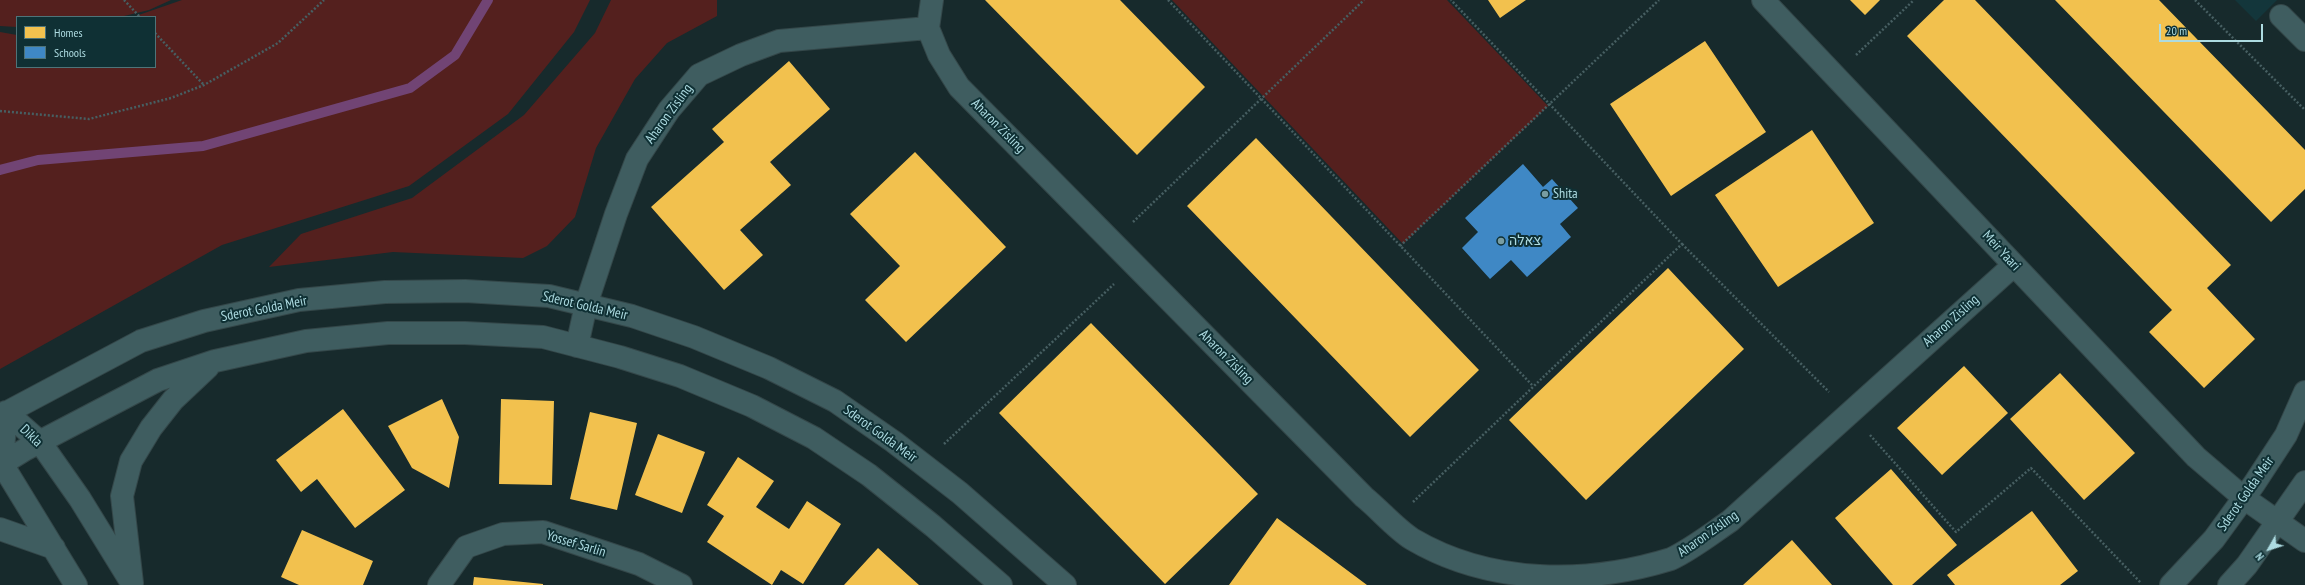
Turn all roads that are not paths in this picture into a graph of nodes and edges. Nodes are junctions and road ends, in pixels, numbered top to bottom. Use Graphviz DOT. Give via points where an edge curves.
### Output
graph roads {
  1 [pos="932,0"];
  2 [pos="1763,0"];
  3 [pos="2281,16"];
  4 [pos="928,28"];
  5 [pos="2305,40"];
  6 [pos="2014,264"];
  7 [pos="586,305"];
  8 [pos="577,346"];
  9 [pos="216,361"];
  10 [pos="2305,392"];
  11 [pos="3,414"];
  12 [pos="40,442"];
  13 [pos="1,465"];
  14 [pos="2305,482"];
  15 [pos="2244,498"];
  16 [pos="2278,522"];
  17 [pos="0,529"];
  18 [pos="2305,541"];
  19 [pos="54,548"];
  20 [pos="132,584"];
  21 [pos="76,585"];
  22 [pos="439,585"];
  23 [pos="682,585"];
  24 [pos="1001,585"];
  25 [pos="1065,585"];
  26 [pos="2171,585"];
  27 [pos="2229,585"];
  1 -- 4 [label="street"];
  2 -- 6 [label="street, Meir Yaari"];
  3 -- 5 [label="street"];
  4 -- 6 [label="street, Aharon Zisling" via="939,55 959,87 1364,497 1411,538 1453,561 1499,575 1552,583 1586,583 1626,574 1670,559 1699,543 1730,521"];
  4 -- 7 [label="street, Aharon Zisling" via="779,41 741,54 699,75 669,110 637,159"];
  6 -- 15 [label="street, Meir Yaari" via="2196,457"];
  7 -- 8 [label="street, Aharon Zisling"];
  7 -- 11 [label="street, Sderot Golda Meir" via="549,296 465,291 385,292 299,300 204,321 141,341"];
  7 -- 25 [label="street, Sderot Golda Meir" via="632,316 694,337 769,368 835,401 960,493"];
  8 -- 9 [label="street" via="543,337 388,333 306,342"];
  8 -- 24 [label="street" via="680,376 752,406 814,438 868,475 927,521"];
  9 -- 12 [label="street" via="158,380"];
  9 -- 20 [label="street" via="196,376 173,400 151,428 131,461 122,496"];
  10 -- 15 [label="street, Sderot Golda Meir" via="2286,435"];
  11 -- 12 [label="street, Dikla"];
  11 -- 13 [label="street, Dikla"];
  12 -- 13 [label="street"];
  12 -- 20 [label="street, Dikla" via="80,499"];
  13 -- 19 [label="street"];
  14 -- 16 [label="street"];
  15 -- 16 [label="street, Meir Yaari"];
  15 -- 26 [label="street, Sderot Golda Meir" via="2214,539"];
  16 -- 18 [label="street, Meir Yaari"];
  16 -- 27 [label="street"];
  17 -- 19 [label="street"];
  19 -- 21 [label="street"];
  22 -- 23 [label="street, Yossef Sarlin" via="466,547 503,534 543,532 639,564"];
}
